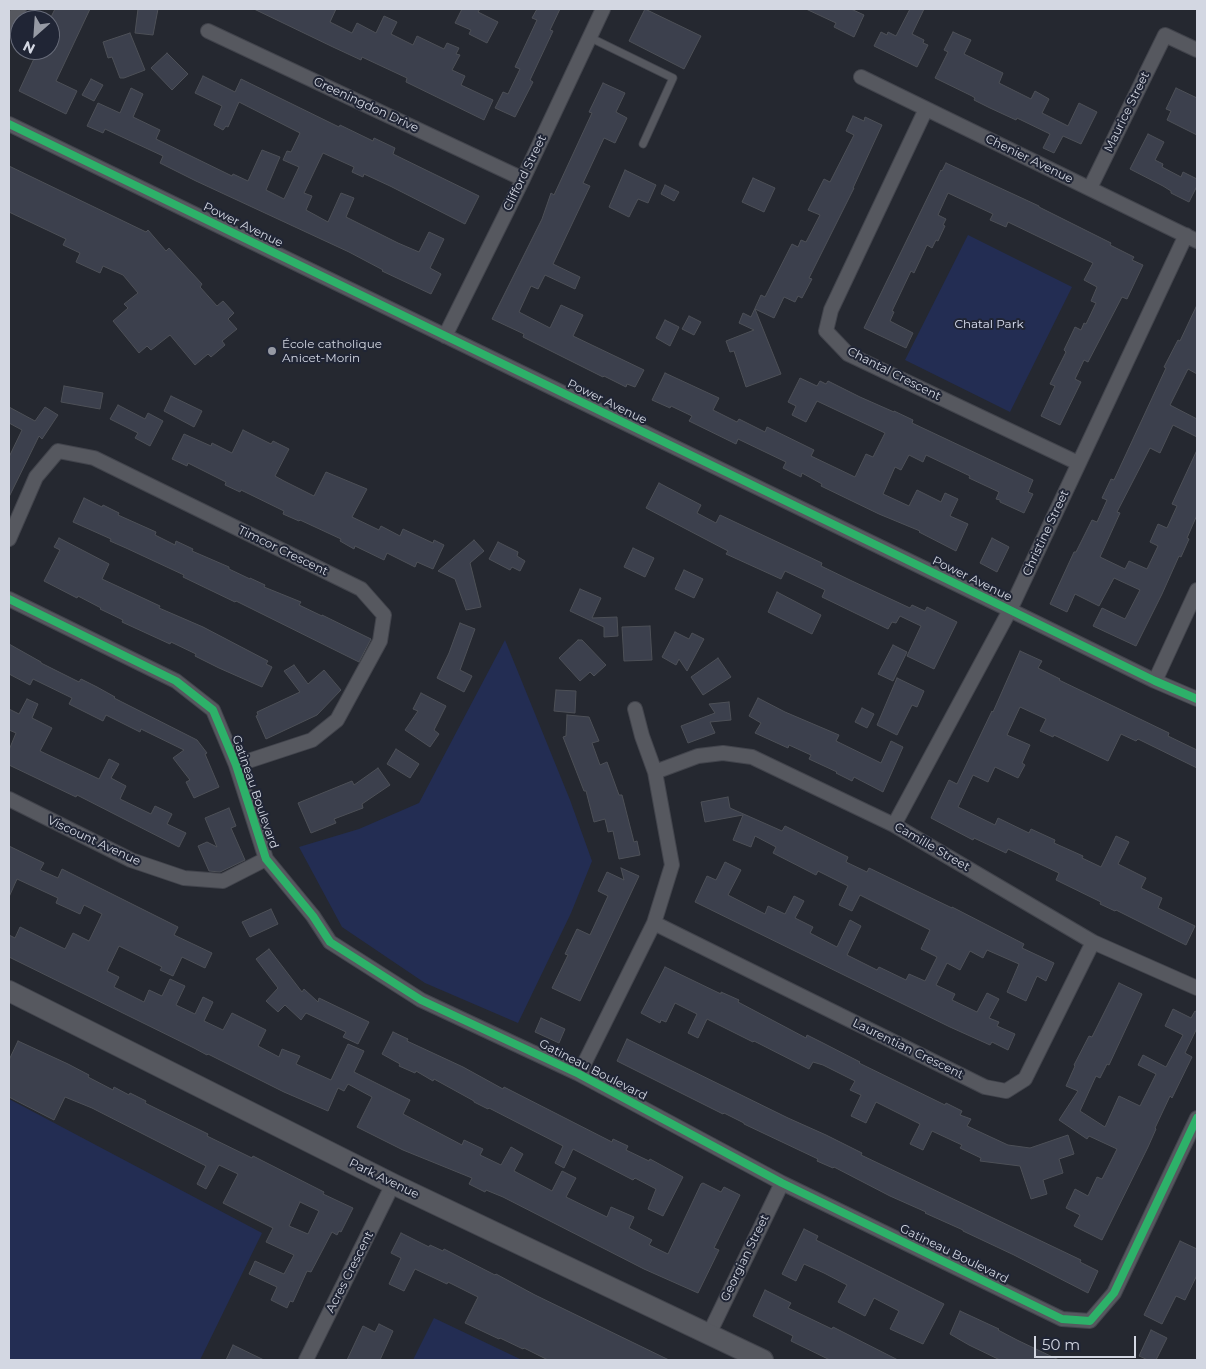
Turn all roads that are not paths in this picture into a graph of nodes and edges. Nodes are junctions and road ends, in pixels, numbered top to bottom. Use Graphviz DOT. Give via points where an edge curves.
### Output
graph roads {
  1 [pos="18,9"];
  2 [pos="602,9"];
  3 [pos="9,29"];
  4 [pos="208,31"];
  5 [pos="589,37"];
  6 [pos="1197,50"];
  7 [pos="860,77"];
  8 [pos="926,109"];
  9 [pos="9,124"];
  10 [pos="643,144"];
  11 [pos="523,179"];
  12 [pos="1090,188"];
  13 [pos="1192,238"];
  14 [pos="445,336"];
  15 [pos="1078,463"];
  16 [pos="9,539"];
  17 [pos="1197,590"];
  18 [pos="9,600"];
  19 [pos="1010,610"];
  20 [pos="1155,681"];
  21 [pos="1197,699"];
  22 [pos="635,709"];
  23 [pos="236,765"];
  24 [pos="655,772"];
  25 [pos="9,799"];
  26 [pos="894,825"];
  27 [pos="266,858"];
  28 [pos="654,923"];
  29 [pos="1093,942"];
  30 [pos="1197,988"];
  31 [pos="9,991"];
  32 [pos="579,1074"];
  33 [pos="1197,1118"];
  34 [pos="782,1183"];
  35 [pos="393,1184"];
  36 [pos="709,1334"];
  37 [pos="306,1360"];
  38 [pos="764,1360"];
  1 -- 3 [label="street"];
  2 -- 5 [label="street, Clifford Street"];
  4 -- 11 [label="street, Greeningdon Drive"];
  5 -- 10 [label="lane" via="673,78"];
  5 -- 11 [label="street, Clifford Street"];
  6 -- 12 [label="street, Maurice Street" via="1164,35"];
  7 -- 8 [label="street, Chenier Avenue"];
  8 -- 12 [label="street, Chenier Avenue"];
  8 -- 15 [label="street, Chantal Crescent" via="831,310 826,331 848,354"];
  9 -- 14 [label="street, Power Avenue"];
  11 -- 14 [label="street, Clifford Street"];
  12 -- 13 [label="street, Chenier Avenue"];
  13 -- 15 [label="street, Christine Street"];
  14 -- 19 [label="street, Power Avenue"];
  15 -- 19 [label="street, Christine Street"];
  16 -- 23 [label="street, Timcor Crescent" via="36,477 58,451 94,458 361,589 384,616 380,641 337,720 312,740"];
  17 -- 20 [label="street"];
  18 -- 23 [label="street, Gatineau Boulevard" via="176,681 213,710"];
  19 -- 20 [label="street, Power Avenue"];
  19 -- 26 [label="street, Christine Street"];
  20 -- 21 [label="street, Power Avenue"];
  22 -- 24 [label="street"];
  23 -- 27 [label="street, Gatineau Boulevard"];
  24 -- 26 [label="street, Camille Street" via="698,756 723,753 752,757"];
  24 -- 28 [label="street" via="672,865"];
  25 -- 27 [label="street, Viscount Avenue" via="131,860 184,878 223,882"];
  26 -- 29 [label="street, Camille Street"];
  27 -- 32 [label="street, Gatineau Boulevard" via="330,942 421,1000"];
  28 -- 29 [label="street, Laurentian Crescent" via="985,1087 1006,1091 1024,1079"];
  28 -- 32 [label="street"];
  29 -- 30 [label="street, Camille Street"];
  31 -- 35 [label="street, Park Avenue"];
  32 -- 34 [label="street, Gatineau Boulevard"];
  33 -- 34 [label="street, Gatineau Boulevard" via="1114,1293 1090,1322 1062,1319"];
  34 -- 36 [label="street, Georgian Street"];
  35 -- 36 [label="street, Park Avenue"];
  35 -- 37 [label="street, Acres Crescent"];
  36 -- 38 [label="street, Park Avenue"];
}
